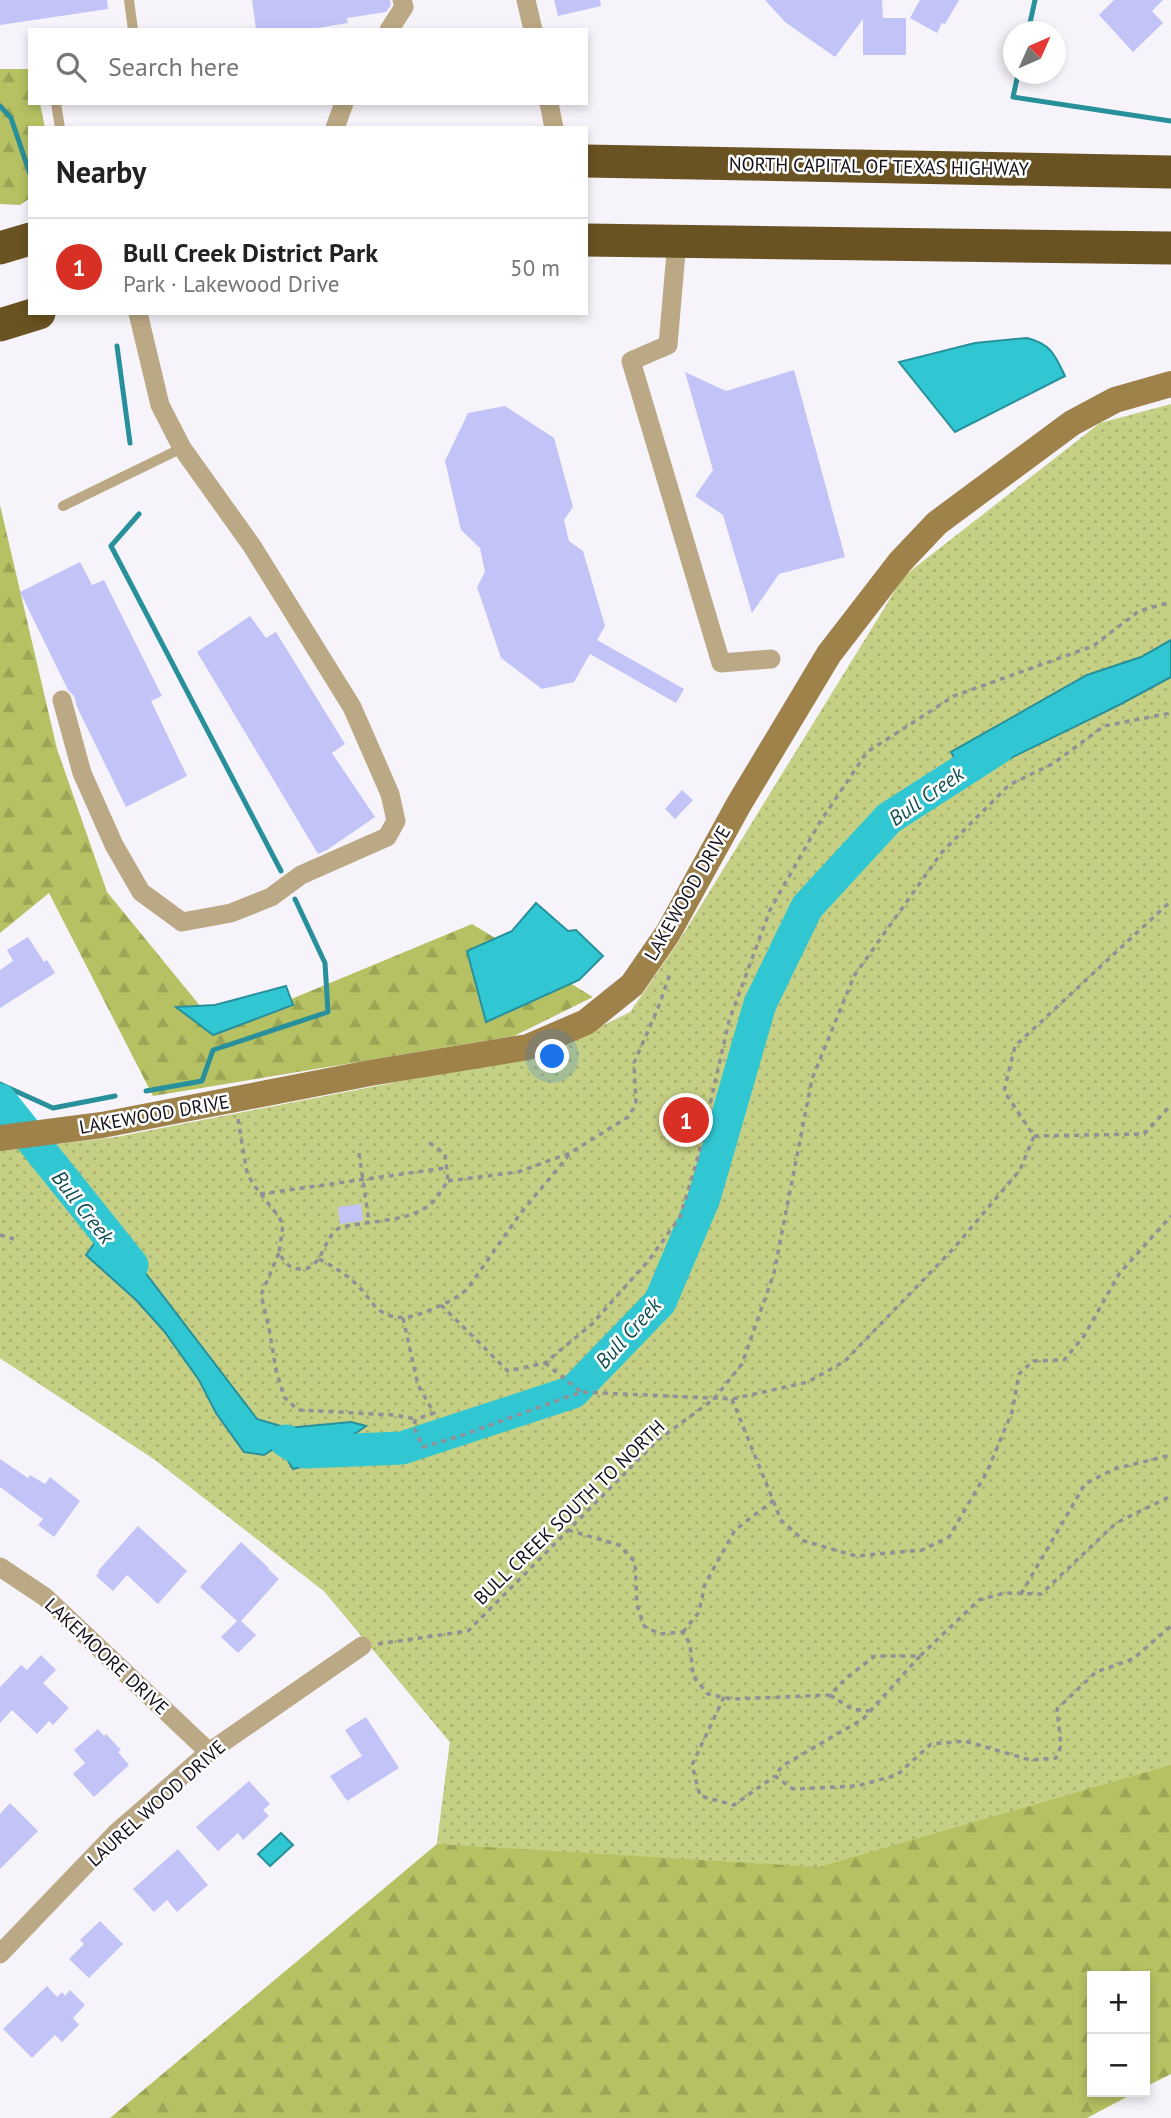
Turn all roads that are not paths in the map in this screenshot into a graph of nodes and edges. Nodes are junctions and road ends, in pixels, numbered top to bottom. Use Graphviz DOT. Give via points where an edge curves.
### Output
graph roads {
  1 [pos="129,0"];
  2 [pos="402,0"];
  3 [pos="526,0"];
  4 [pos="133,28"];
  5 [pos="390,28"];
  6 [pos="533,28"];
  7 [pos="56,105"];
  8 [pos="343,105"];
  9 [pos="549,105"];
  10 [pos="60,126"];
  11 [pos="335,126"];
  12 [pos="554,126"];
  13 [pos="588,161"];
  14 [pos="1171,172"];
  15 [pos="28,240"];
  16 [pos="588,240"];
  17 [pos="677,241"];
  18 [pos="1171,247"];
  19 [pos="0,248"];
  20 [pos="32,315"];
  21 [pos="138,315"];
  22 [pos="0,325"];
  23 [pos="1171,384"];
  24 [pos="181,448"];
  25 [pos="63,506"];
  26 [pos="771,659"];
  27 [pos="62,700"];
  28 [pos="0,1138"];
  29 [pos="0,1567"];
  30 [pos="362,1646"];
  31 [pos="209,1752"];
  32 [pos="0,1954"];
  1 -- 4 [label="lane"];
  2 -- 5 [label="street" via="404,7"];
  3 -- 6 [label="street"];
  7 -- 10 [label="lane"];
  8 -- 11 [label="street"];
  9 -- 12 [label="street"];
  13 -- 14 [label="highway, NORTH CAPITAL OF TEXAS HIGHWAY"];
  15 -- 19 [label="highway"];
  16 -- 17 [label="highway"];
  17 -- 18 [label="highway"];
  17 -- 26 [label="street" via="668,345 631,361 721,663"];
  20 -- 22 [label="highway"];
  21 -- 24 [label="street" via="160,405"];
  23 -- 28 [label="street, LAKEWOOD DRIVE" via="1115,401 1072,423 937,523 900,562 829,654 664,939 632,985 586,1023 528,1047 102,1125"];
  24 -- 25 [label="lane"];
  24 -- 27 [label="street" via="251,546 352,707 390,794 396,821 387,837 301,876 271,897 231,913 182,922 141,892 114,845 82,773"];
  29 -- 31 [label="street, LAKEMOORE DRIVE" via="45,1597"];
  30 -- 31 [label="street, LAUREL WOOD DRIVE"];
  31 -- 32 [label="street, LAUREL WOOD DRIVE" via="115,1834"];
}
